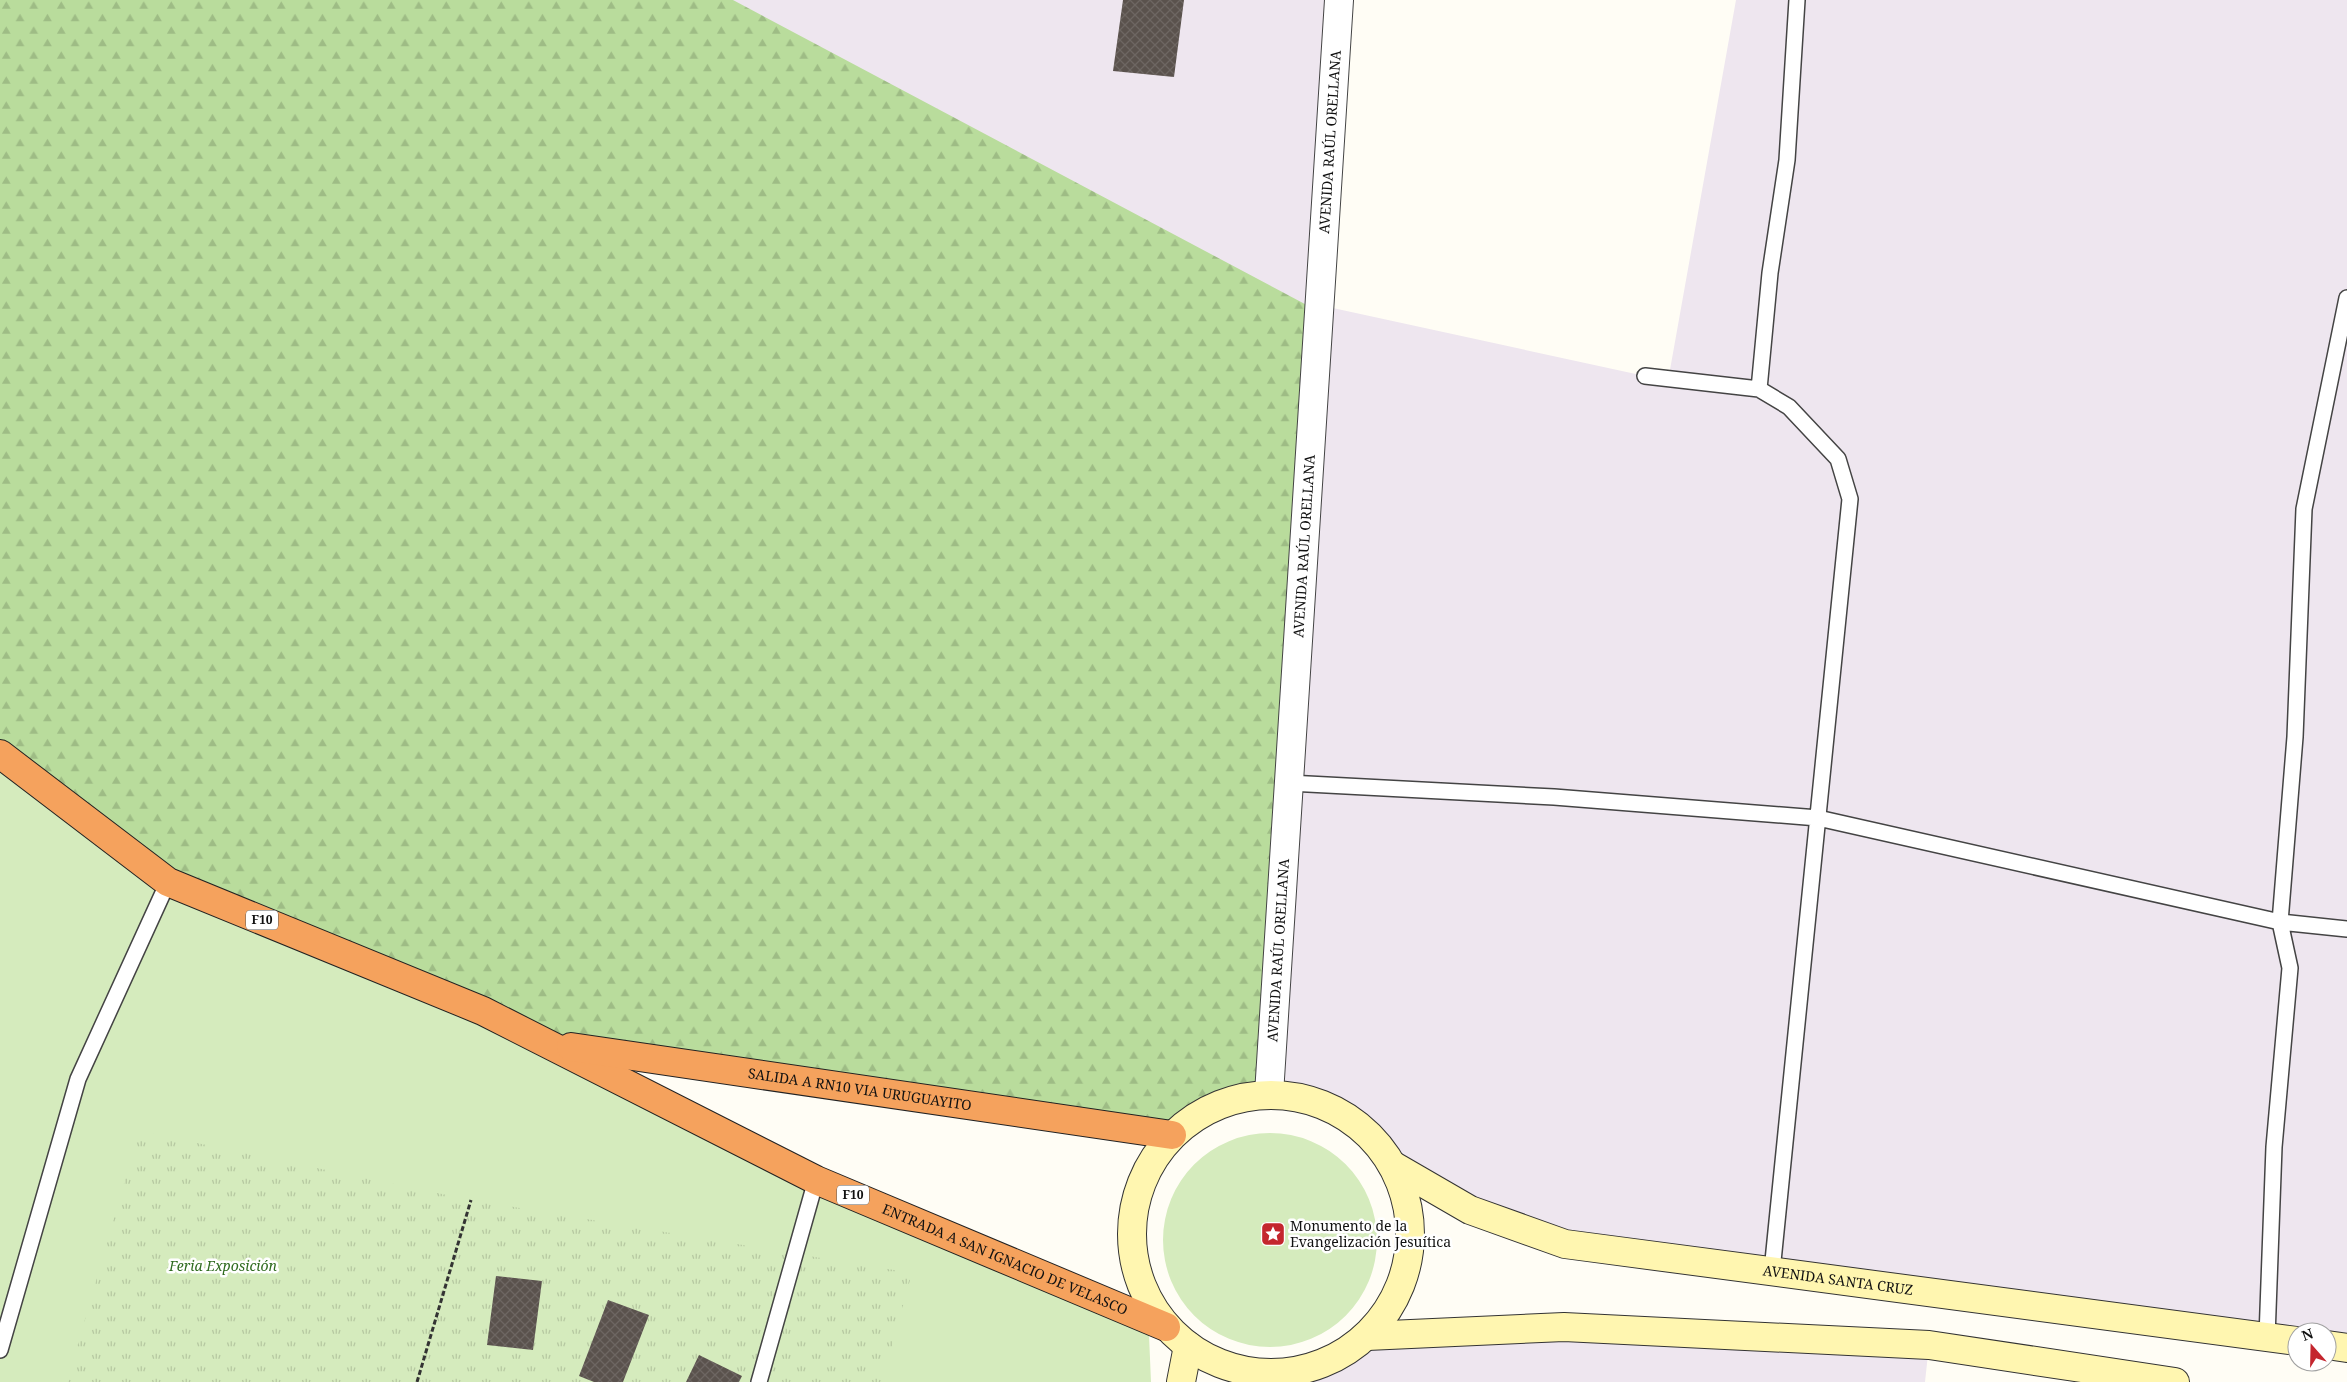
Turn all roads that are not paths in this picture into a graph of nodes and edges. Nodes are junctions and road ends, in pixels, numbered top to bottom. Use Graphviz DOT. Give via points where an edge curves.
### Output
graph roads {
  1 [pos="1339,0"];
  2 [pos="1797,0"];
  3 [pos="2347,298"];
  4 [pos="1645,376"];
  5 [pos="1759,389"];
  6 [pos="0,754"];
  7 [pos="1289,783"];
  8 [pos="1818,818"];
  9 [pos="168,882"];
  10 [pos="2280,922"];
  11 [pos="2347,929"];
  12 [pos="549,1044"];
  13 [pos="1269,1094"];
  14 [pos="1172,1135"];
  15 [pos="1394,1166"];
  16 [pos="816,1180"];
  17 [pos="1772,1271"];
  18 [pos="1166,1327"];
  19 [pos="1366,1336"];
  20 [pos="2267,1337"];
  21 [pos="2287,1340"];
  22 [pos="1188,1346"];
  23 [pos="0,1350"];
  24 [pos="1292,1377"];
  25 [pos="759,1382"];
  26 [pos="1181,1382"];
  27 [pos="2175,1382"];
  1 -- 7 [label="street, AVENIDA RAÚL ORELLANA"];
  2 -- 5 [label="lane" via="1787,160 1770,273"];
  3 -- 10 [label="lane" via="2304,510 2295,737"];
  4 -- 5 [label="lane"];
  5 -- 8 [label="lane" via="1789,407 1838,459 1850,499"];
  6 -- 9 [label="highway, F10"];
  7 -- 8 [label="lane" via="1554,797"];
  7 -- 13 [label="street, AVENIDA RAÚL ORELLANA"];
  8 -- 10 [label="lane"];
  8 -- 17 [label="lane"];
  9 -- 12 [label="highway, F10" via="483,1010"];
  9 -- 23 [label="lane" via="78,1079"];
  10 -- 11 [label="lane"];
  10 -- 20 [label="lane" via="2290,968 2274,1147"];
  12 -- 14 [label="highway, SALIDA A RN10 VIA URUGUAYITO / F10"];
  12 -- 16 [label="highway, ENTRADA A SAN IGNACIO DE VELASCO / F10"];
  13 -- 14 [label="main road" via="1244,1096 1220,1104 1194,1117"];
  13 -- 15 [label="main road" via="1301,1097 1331,1107 1368,1132"];
  14 -- 18 [label="main road" via="1147,1169 1133,1209 1132,1226 1132,1252 1143,1293"];
  15 -- 17 [label="main road, AVENIDA SANTA CRUZ" via="1470,1210 1565,1244"];
  15 -- 19 [label="main road" via="1410,1209 1410,1255 1395,1299"];
  16 -- 18 [label="highway, ENTRADA A SAN IGNACIO DE VELASCO / F10"];
  16 -- 25 [label="lane"];
  17 -- 20 [label="main road, AVENIDA SANTA CRUZ"];
  18 -- 22 [label="main road"];
  19 -- 24 [label="main road" via="1334,1359"];
  19 -- 27 [label="main road" via="1564,1327 1929,1345"];
  20 -- 21 [label="main road, AVENIDA SANTA CRUZ"];
  22 -- 24 [label="main road" via="1221,1364"];
  22 -- 26 [label="main road"];
}
